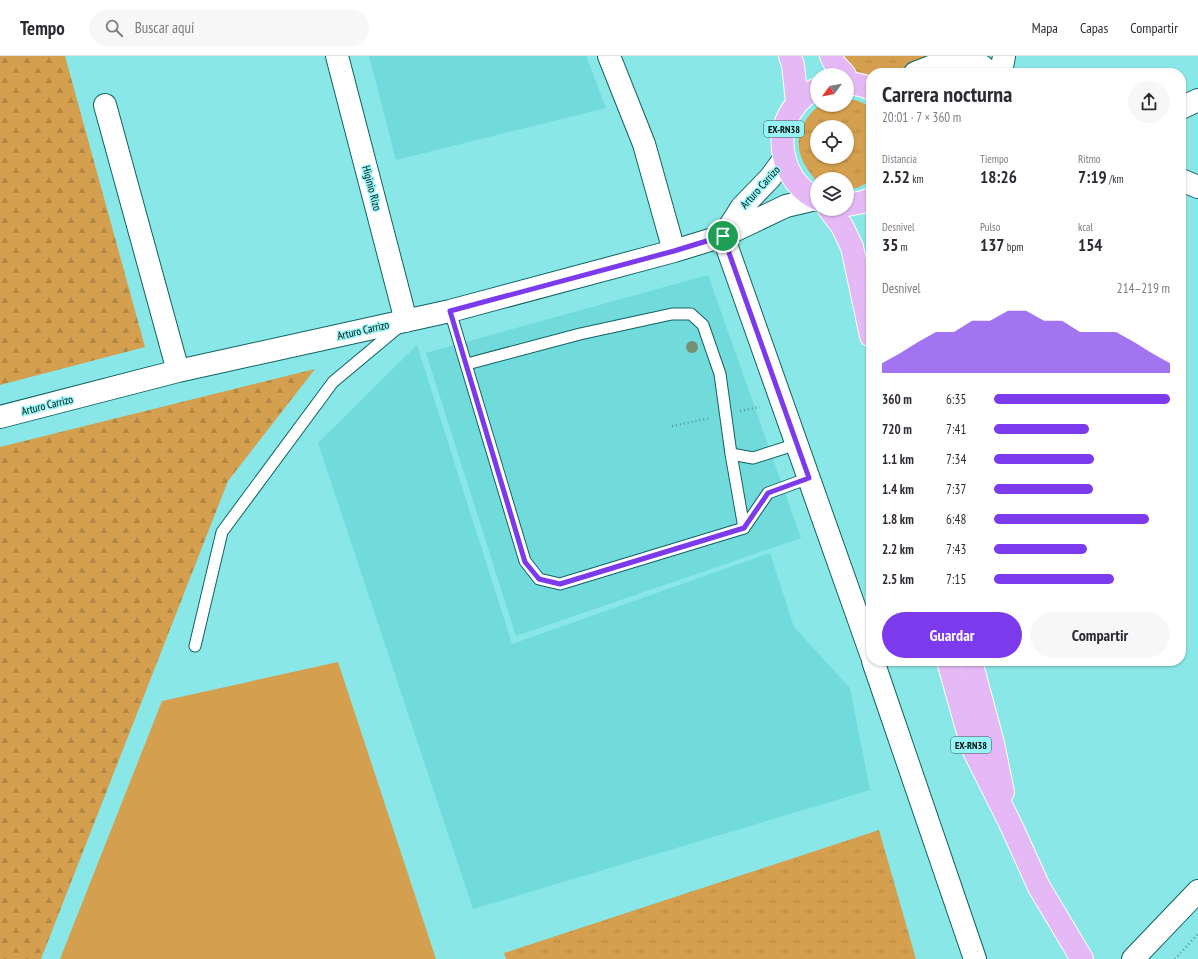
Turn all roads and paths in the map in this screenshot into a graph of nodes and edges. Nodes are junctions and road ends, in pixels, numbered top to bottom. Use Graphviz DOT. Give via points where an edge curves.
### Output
graph roads {
  1 [pos="337,56"];
  2 [pos="610,56"];
  3 [pos="790,56"];
  4 [pos="831,56"];
  5 [pos="1004,56"];
  6 [pos="929,68"];
  7 [pos="984,68"];
  8 [pos="1002,68"];
  9 [pos="857,82"];
  10 [pos="810,92"];
  11 [pos="1198,100"];
  12 [pos="798,102"];
  13 [pos="105,105"];
  14 [pos="1186,106"];
  15 [pos="784,159"];
  16 [pos="1186,182"];
  17 [pos="1198,187"];
  18 [pos="810,195"];
  19 [pos="866,201"];
  20 [pos="810,203"];
  21 [pos="854,204"];
  22 [pos="833,216"];
  23 [pos="723,236"];
  24 [pos="674,251"];
  25 [pos="450,311"];
  26 [pos="866,313"];
  27 [pos="406,321"];
  28 [pos="467,364"];
  29 [pos="178,372"];
  30 [pos="0,416"];
  31 [pos="797,444"];
  32 [pos="731,454"];
  33 [pos="809,478"];
  34 [pos="744,528"];
  35 [pos="866,640"];
  36 [pos="195,646"];
  37 [pos="875,666"];
  38 [pos="949,666"];
  39 [pos="972,666"];
  40 [pos="1010,822"];
  41 [pos="1198,891"];
  42 [pos="1198,934"];
  43 [pos="975,959"];
  44 [pos="1082,959"];
  45 [pos="1134,959"];
  46 [pos="1175,959"];
  1 -- 27 [label="street, Higinio Rizo"];
  2 -- 24 [label="street" via="644,144"];
  3 -- 12 [label="main road"];
  4 -- 9 [label="main road" via="835,64"];
  5 -- 8 [label="street"];
  6 -- 7 [label="street" via="957,61"];
  10 -- 12 [label="main road, EX-RN38"];
  11 -- 14 [label="street"];
  12 -- 15 [label="main road, EX-RN38" via="787,118 782,135"];
  13 -- 29 [label="street"];
  15 -- 18 [label="main road, EX-RN38" via="793,179"];
  15 -- 23 [label="street, Arturo Carrizo" via="742,207"];
  16 -- 17 [label="street"];
  19 -- 21 [label="main road"];
  20 -- 23 [label="street, Arturo Carrizo" via="786,206"];
  22 -- 26 [label="main road, EX-RN38" via="842,226 852,247"];
  23 -- 24 [label="street, Arturo Carrizo"];
  23 -- 31 [label="street"];
  24 -- 25 [label="street, Arturo Carrizo"];
  25 -- 27 [label="street, Arturo Carrizo"];
  25 -- 28 [label="lane"];
  27 -- 29 [label="street, Arturo Carrizo"];
  27 -- 36 [label="lane" via="333,382 222,532"];
  28 -- 32 [label="lane" via="580,334 672,314 691,314 703,325 720,374"];
  28 -- 34 [label="lane" via="525,562 539,579 560,584"];
  29 -- 30 [label="street, Arturo Carrizo"];
  31 -- 32 [label="lane" via="754,458"];
  31 -- 33 [label="street"];
  32 -- 34 [label="lane"];
  33 -- 34 [label="lane" via="768,493"];
  33 -- 35 [label="street"];
  37 -- 43 [label="street"];
  38 -- 40 [label="main road, EX-RN38" via="972,747"];
  39 -- 40 [label="main road, EX-RN38" via="993,743"];
  40 -- 44 [label="main road, EX-RN38" via="1039,887"];
  41 -- 45 [label="street"];
  42 -- 46 [label="path"];
}
